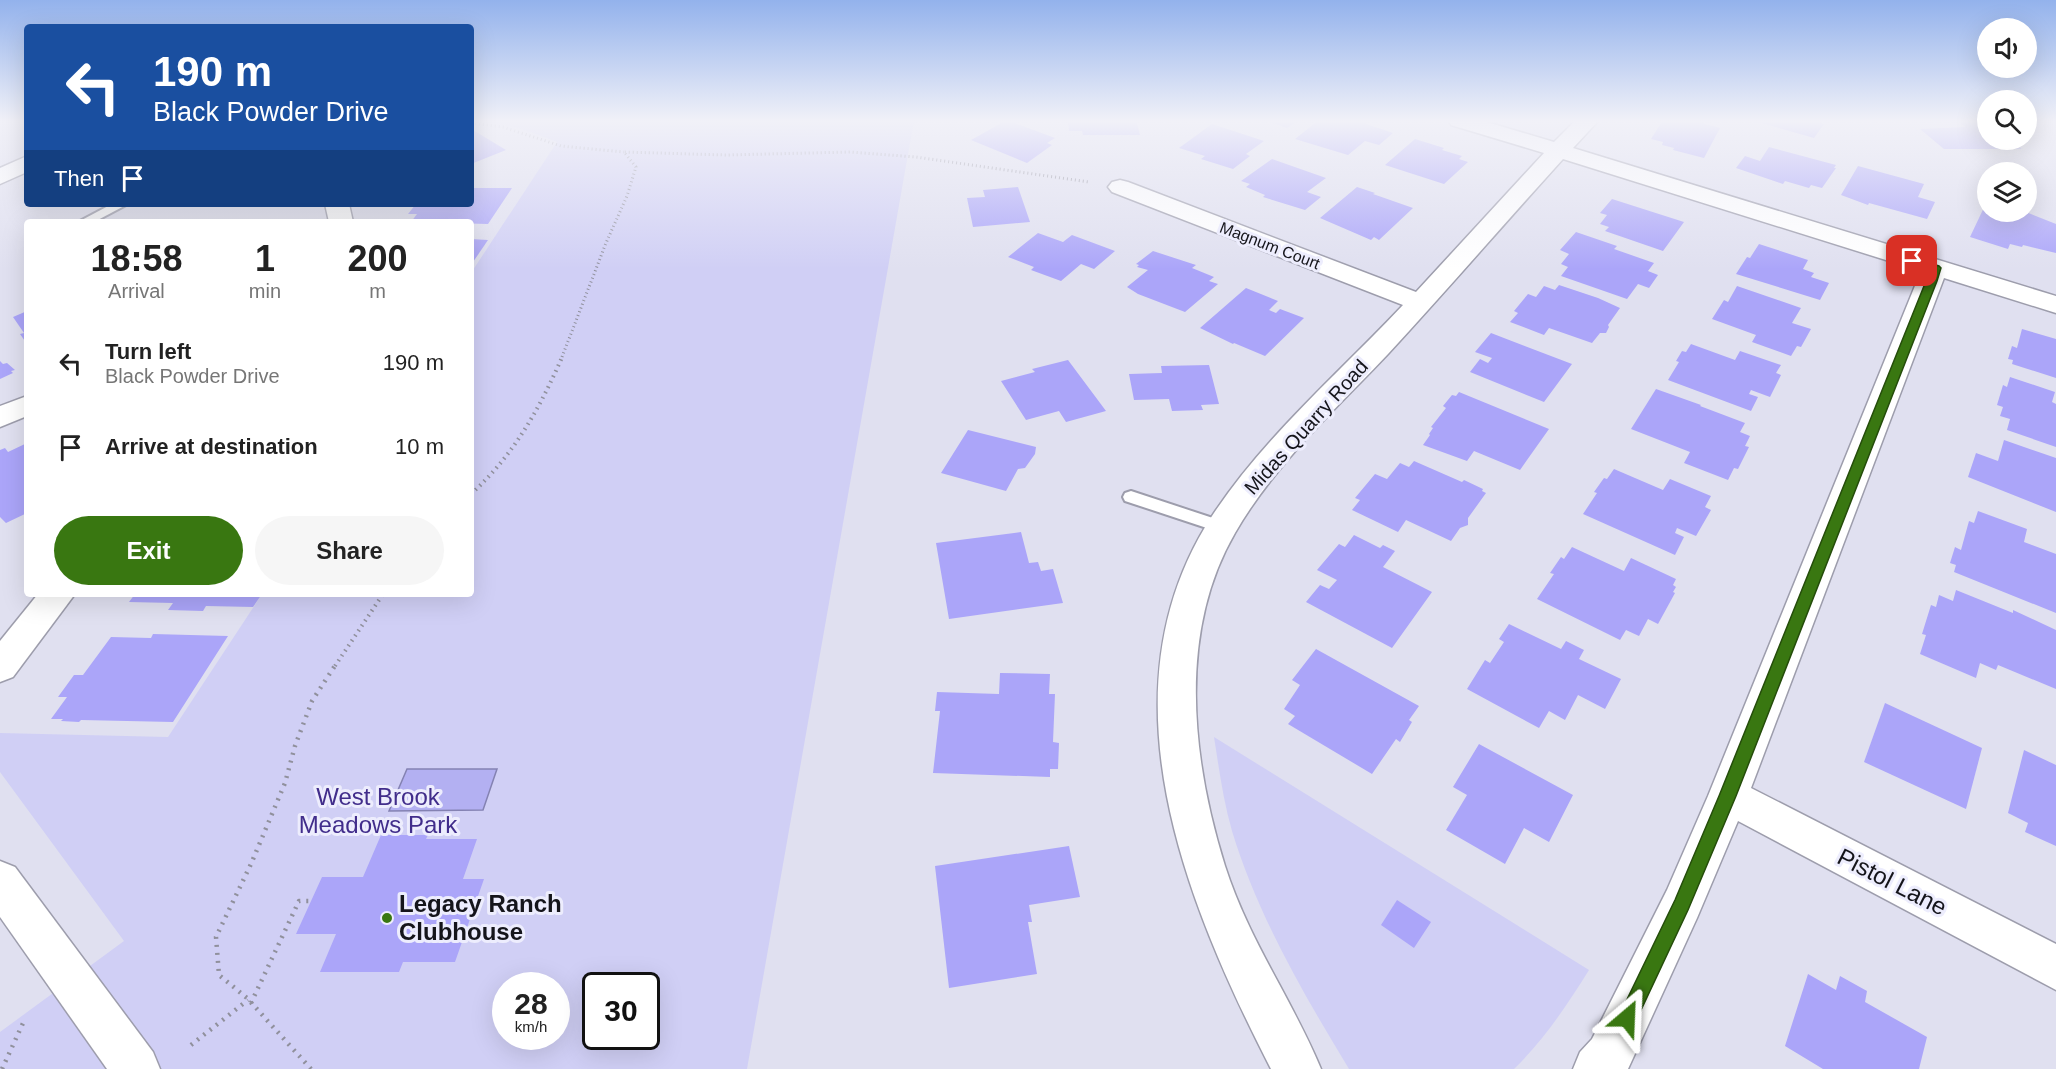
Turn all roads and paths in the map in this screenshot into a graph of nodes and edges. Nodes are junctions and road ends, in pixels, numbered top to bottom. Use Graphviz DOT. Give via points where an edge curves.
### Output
graph roads {
  1 [pos="14,170"];
  2 [pos="636,170"];
  3 [pos="1004,170"];
  4 [pos="1541,170"];
  5 [pos="1622,170"];
  6 [pos="0,177"];
  7 [pos="1120,187"];
  8 [pos="116,207"];
  9 [pos="90,219"];
  10 [pos="1935,268"];
  11 [pos="1420,303"];
  12 [pos="2056,305"];
  13 [pos="24,406"];
  14 [pos="0,417"];
  15 [pos="474,491"];
  16 [pos="1131,497"];
  17 [pos="1222,527"];
  18 [pos="56,597"];
  19 [pos="381,597"];
  20 [pos="0,667"];
  21 [pos="1728,796"];
  22 [pos="0,881"];
  23 [pos="311,901"];
  24 [pos="2056,968"];
  25 [pos="250,1001"];
  26 [pos="24,1021"];
  27 [pos="190,1045"];
  28 [pos="3,1069"];
  29 [pos="136,1069"];
  30 [pos="311,1069"];
  31 [pos="1297,1069"];
  32 [pos="1597,1069"];
  1 -- 6 [label="main road"];
  2 -- 15 [label="path" via="634,183 607,240 569,343 527,426 505,460"];
  3 -- 7 [label="path"];
  4 -- 11 [label="main road, Midas Quarry Road"];
  5 -- 10 [label="main road"];
  7 -- 11 [label="main road, Magnum Court"];
  8 -- 9 [label="lane"];
  10 -- 12 [label="main road"];
  10 -- 21 [label="main road"];
  11 -- 17 [label="main road, Midas Quarry Road" via="1271,460"];
  13 -- 14 [label="main road"];
  16 -- 17 [label="lane"];
  17 -- 31 [label="main road, Midas Quarry Road" via="1192,588 1185,622 1179,658 1179,742 1199,853 1218,908 1244,968"];
  18 -- 20 [label="main road"];
  19 -- 25 [label="path" via="312,701 285,783 216,937 219,975"];
  21 -- 24 [label="main road, Pistol Lane"];
  21 -- 32 [label="main road" via="1609,1056"];
  22 -- 29 [label="main road"];
  23 -- 25 [label="path" via="299,901"];
  25 -- 27 [label="path"];
  25 -- 30 [label="path"];
  26 -- 28 [label="path"];
}
